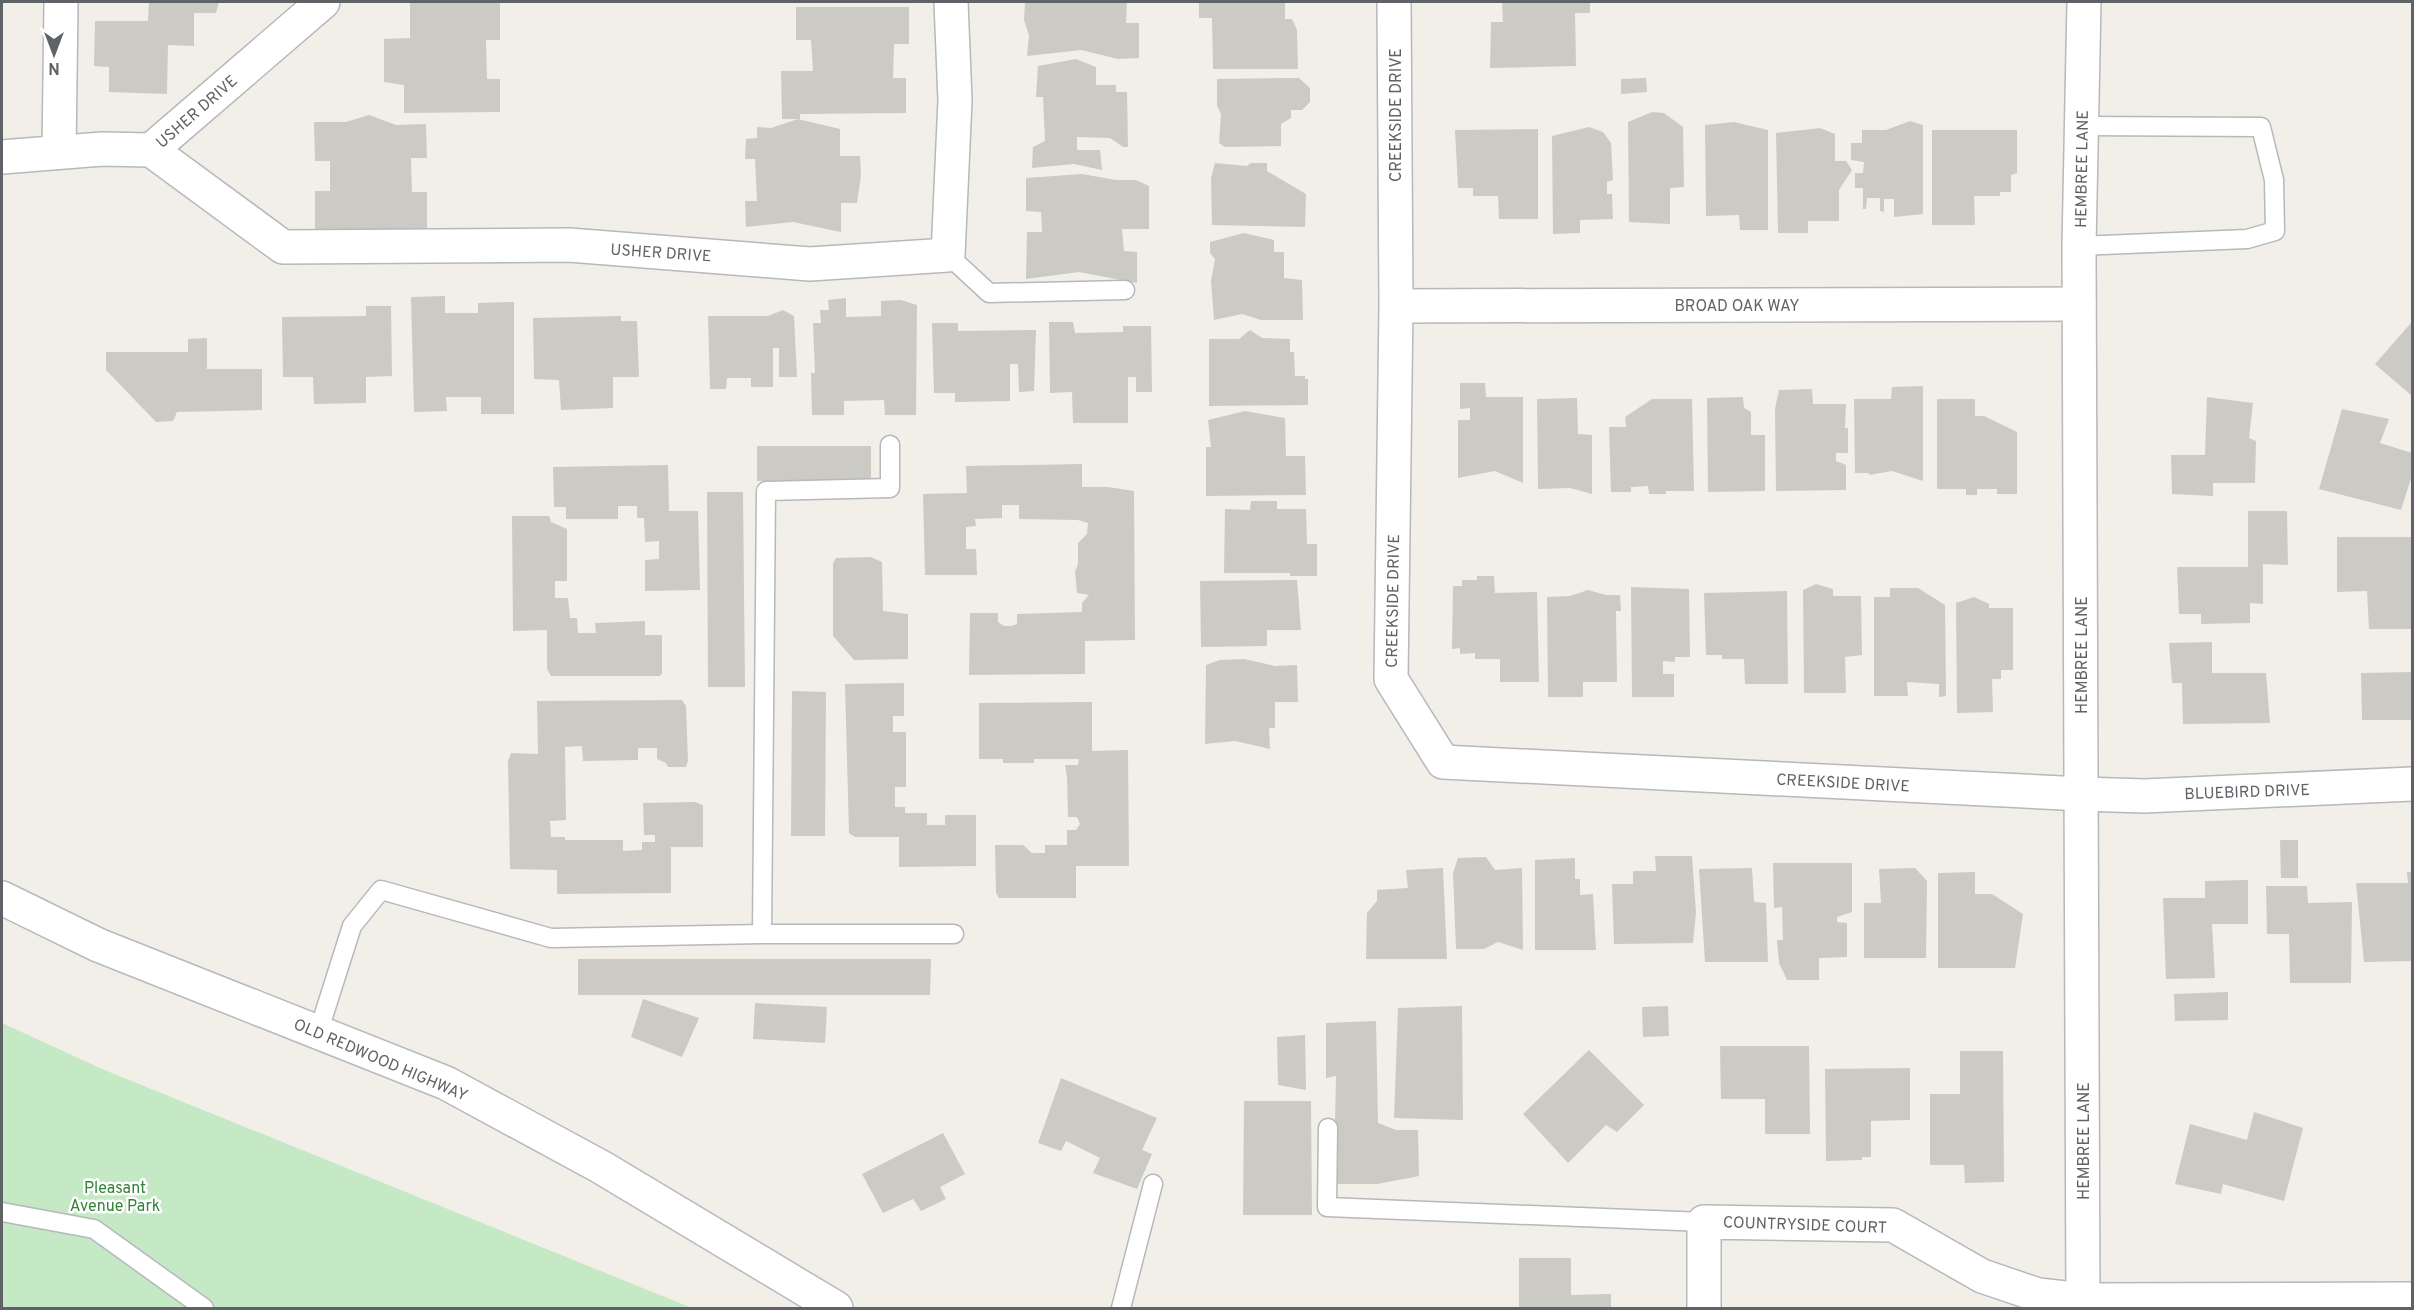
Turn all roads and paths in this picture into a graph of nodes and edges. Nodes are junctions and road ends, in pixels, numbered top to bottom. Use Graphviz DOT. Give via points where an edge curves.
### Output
graph roads {
  1 [pos="61,2"];
  2 [pos="323,2"];
  3 [pos="951,2"];
  4 [pos="1394,2"];
  5 [pos="2085,2"];
  6 [pos="2083,126"];
  7 [pos="151,150"];
  8 [pos="60,152"];
  9 [pos="2,157"];
  10 [pos="2079,246"];
  11 [pos="948,255"];
  12 [pos="1125,290"];
  13 [pos="2079,304"];
  14 [pos="1396,306"];
  15 [pos="890,445"];
  16 [pos="2412,784"];
  17 [pos="2082,794"];
  18 [pos="2,898"];
  19 [pos="762,934"];
  20 [pos="954,934"];
  21 [pos="318,1033"];
  22 [pos="1328,1128"];
  23 [pos="1153,1184"];
  24 [pos="2,1212"];
  25 [pos="1704,1222"];
  26 [pos="2412,1299"];
  27 [pos="2084,1304"];
  28 [pos="204,1308"];
  29 [pos="837,1308"];
  30 [pos="1120,1308"];
  31 [pos="1704,1308"];
  1 -- 8 [label="street"];
  2 -- 7 [label="street, USHER DRIVE"];
  3 -- 11 [label="street" via="955,100"];
  4 -- 14 [label="street, CREEKSIDE DRIVE"];
  5 -- 6 [label="street, HEMBREE LANE"];
  6 -- 10 [label="street, HEMBREE LANE"];
  6 -- 10 [label="lane" via="2260,127 2274,180 2275,231 2247,239"];
  7 -- 8 [label="street, USHER DRIVE"];
  7 -- 11 [label="street, USHER DRIVE" via="283,247 569,245 810,264"];
  8 -- 9 [label="street, USHER DRIVE"];
  10 -- 13 [label="street, HEMBREE LANE"];
  11 -- 12 [label="lane" via="989,293"];
  13 -- 14 [label="street, BROAD OAK WAY"];
  13 -- 17 [label="street, HEMBREE LANE"];
  14 -- 17 [label="street, CREEKSIDE DRIVE" via="1391,679 1443,762"];
  15 -- 19 [label="lane" via="890,488 766,491"];
  16 -- 17 [label="street, BLUEBIRD DRIVE"];
  17 -- 27 [label="street, HEMBREE LANE"];
  18 -- 21 [label="street, OLD REDWOOD HIGHWAY" via="98,945"];
  19 -- 20 [label="lane"];
  19 -- 21 [label="lane" via="551,938 381,890 352,926"];
  21 -- 29 [label="street, OLD REDWOOD HIGHWAY" via="446,1083 602,1167"];
  22 -- 25 [label="lane" via="1327,1207"];
  23 -- 30 [label="lane"];
  24 -- 28 [label="lane" via="94,1229"];
  25 -- 27 [label="street, COUNTRYSIDE COURT" via="1893,1226 1982,1276 2038,1295"];
  25 -- 31 [label="street, COUNTRYSIDE COURT"];
  26 -- 27 [label="street, COUNTRYSIDE COURT"];
}
